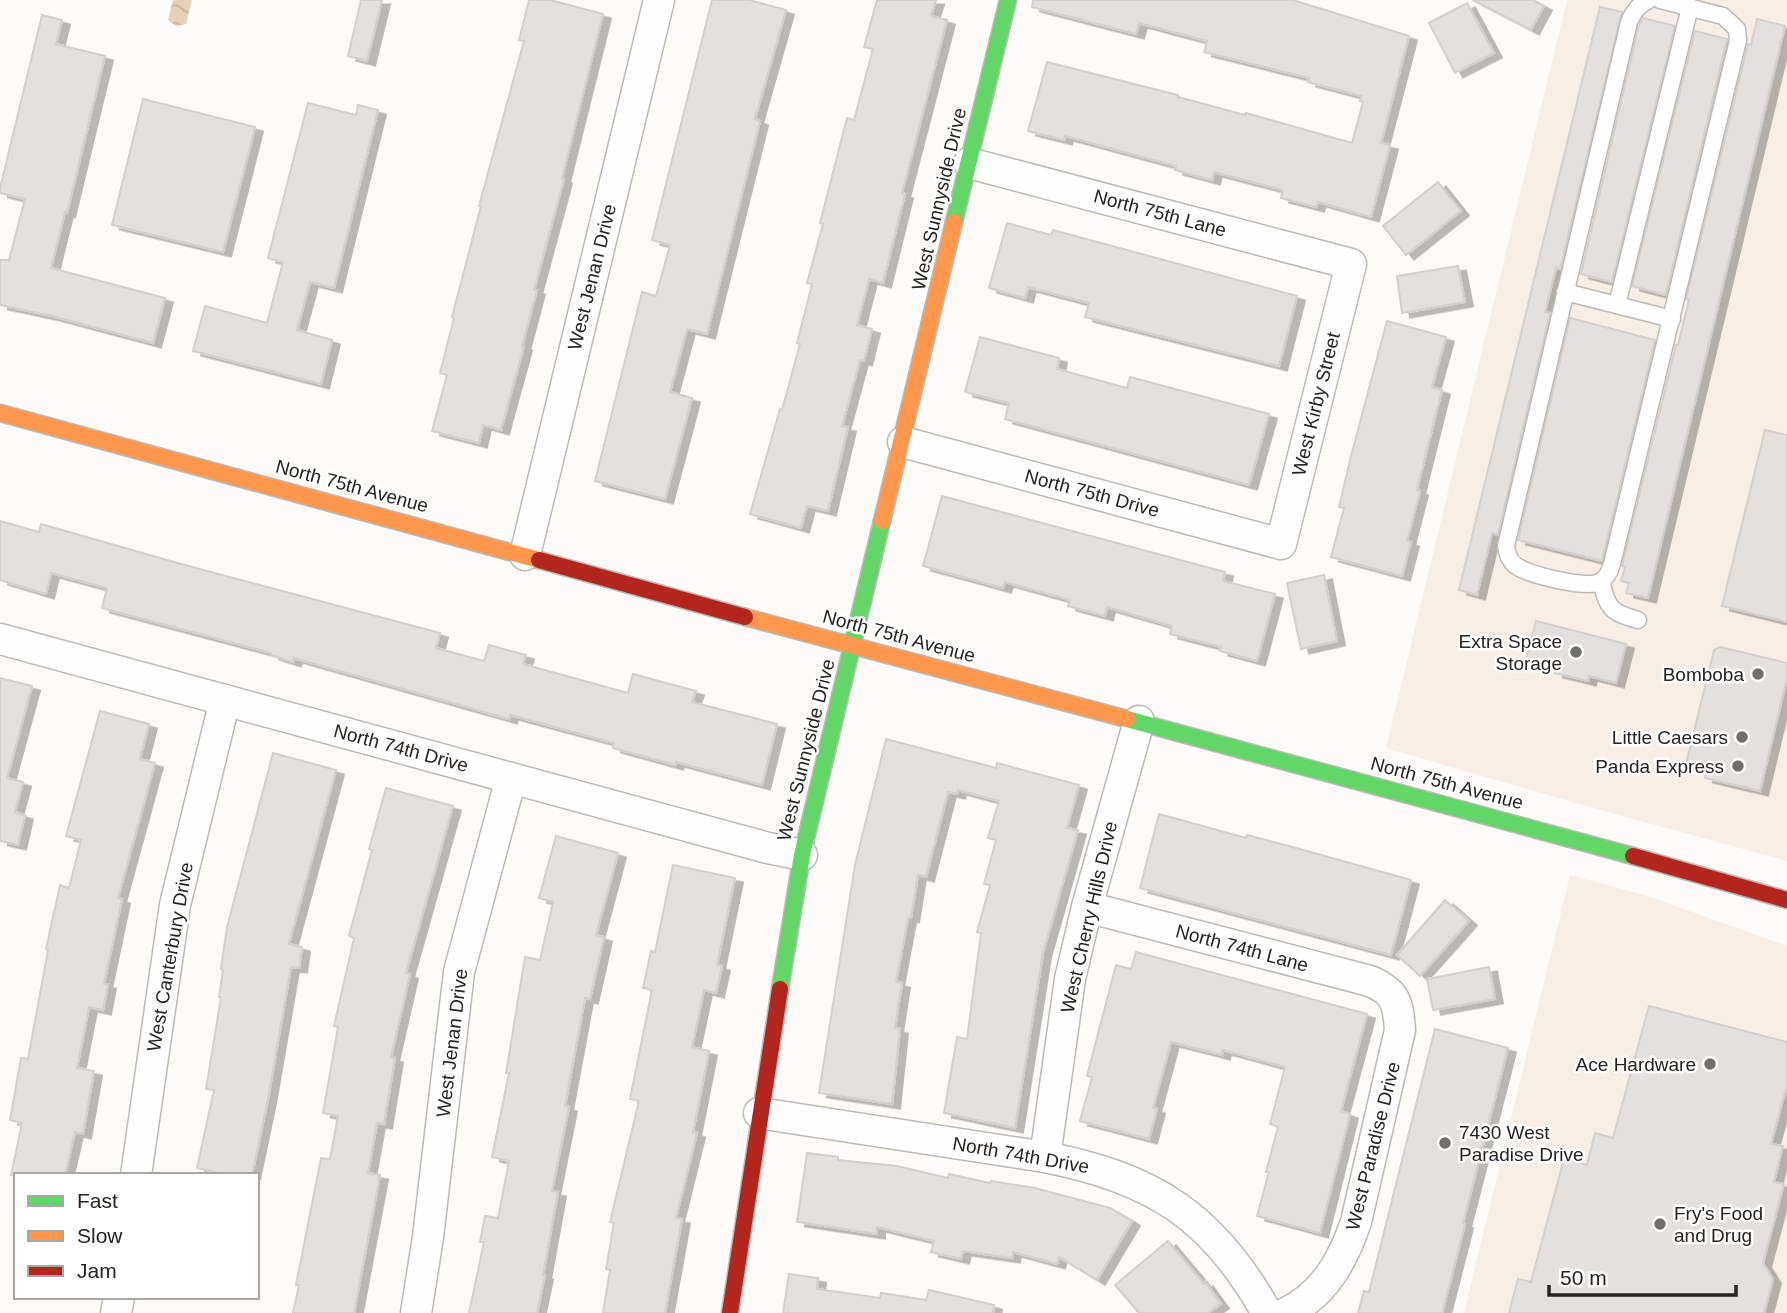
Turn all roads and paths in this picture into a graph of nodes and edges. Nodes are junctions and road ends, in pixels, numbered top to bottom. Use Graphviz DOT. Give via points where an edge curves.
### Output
graph roads {
  1 [pos="659,0"];
  2 [pos="1008,0"];
  3 [pos="1649,0"];
  4 [pos="1660,0"];
  5 [pos="1690,7"];
  6 [pos="969,163"];
  7 [pos="1352,264"];
  8 [pos="1565,292"];
  9 [pos="1617,305"];
  10 [pos="1672,319"];
  11 [pos="0,413"];
  12 [pos="903,442"];
  13 [pos="1281,544"];
  14 [pos="525,555"];
  15 [pos="1601,581"];
  16 [pos="1638,620"];
  17 [pos="0,639"];
  18 [pos="853,646"];
  19 [pos="225,700"];
  20 [pos="1139,722"];
  21 [pos="511,778"];
  22 [pos="802,855"];
  23 [pos="1787,900"];
  24 [pos="1087,907"];
  25 [pos="1393,996"];
  26 [pos="759,1112"];
  27 [pos="1045,1157"];
  28 [pos="136,1173"];
  29 [pos="416,1313"];
  30 [pos="730,1313"];
  31 [pos="1267,1313"];
  32 [pos="1286,1313"];
  1 -- 14 [label="street, West Jenan Drive"];
  2 -- 6 [label="main road, West Sunnyside Drive"];
  3 -- 8 [label="lane" via="1640,4 1629,22"];
  4 -- 5 [label="lane"];
  5 -- 9 [label="lane"];
  5 -- 10 [label="lane" via="1723,16 1737,29 1738,40"];
  6 -- 7 [label="street, North 75th Lane"];
  6 -- 12 [label="main road, West Sunnyside Drive"];
  7 -- 13 [label="street, West Kirby Street"];
  8 -- 9 [label="lane"];
  8 -- 15 [label="lane" via="1506,546 1508,557 1527,571 1583,584"];
  9 -- 10 [label="lane"];
  10 -- 15 [label="lane" via="1612,564"];
  11 -- 14 [label="main road, North 75th Avenue"];
  12 -- 13 [label="street, North 75th Drive"];
  12 -- 18 [label="main road, West Sunnyside Drive"];
  14 -- 18 [label="main road, North 75th Avenue"];
  15 -- 16 [label="lane" via="1610,608"];
  17 -- 19 [label="street, North 74th Drive"];
  18 -- 20 [label="main road, North 75th Avenue"];
  18 -- 22 [label="main road, West Sunnyside Drive"];
  19 -- 21 [label="street, North 74th Drive"];
  19 -- 28 [label="street, West Canterbury Drive" via="174,905"];
  20 -- 23 [label="main road, North 75th Avenue"];
  20 -- 24 [label="street, West Cherry Hills Drive"];
  21 -- 22 [label="street, North 74th Drive"];
  21 -- 29 [label="street, West Jenan Drive" via="459,972"];
  22 -- 26 [label="main road, West Sunnyside Drive"];
  24 -- 25 [label="street, North 74th Lane" via="1370,981"];
  24 -- 27 [label="street, West Cherry Hills Drive" via="1070,979"];
  25 -- 32 [label="street, West Paradise Drive" via="1400,1030 1348,1247 1315,1295"];
  26 -- 27 [label="street, North 74th Drive"];
  26 -- 30 [label="main road, West Sunnyside Drive"];
  27 -- 31 [label="street, North 74th Drive" via="1113,1175 1166,1200 1227,1251"];
}
